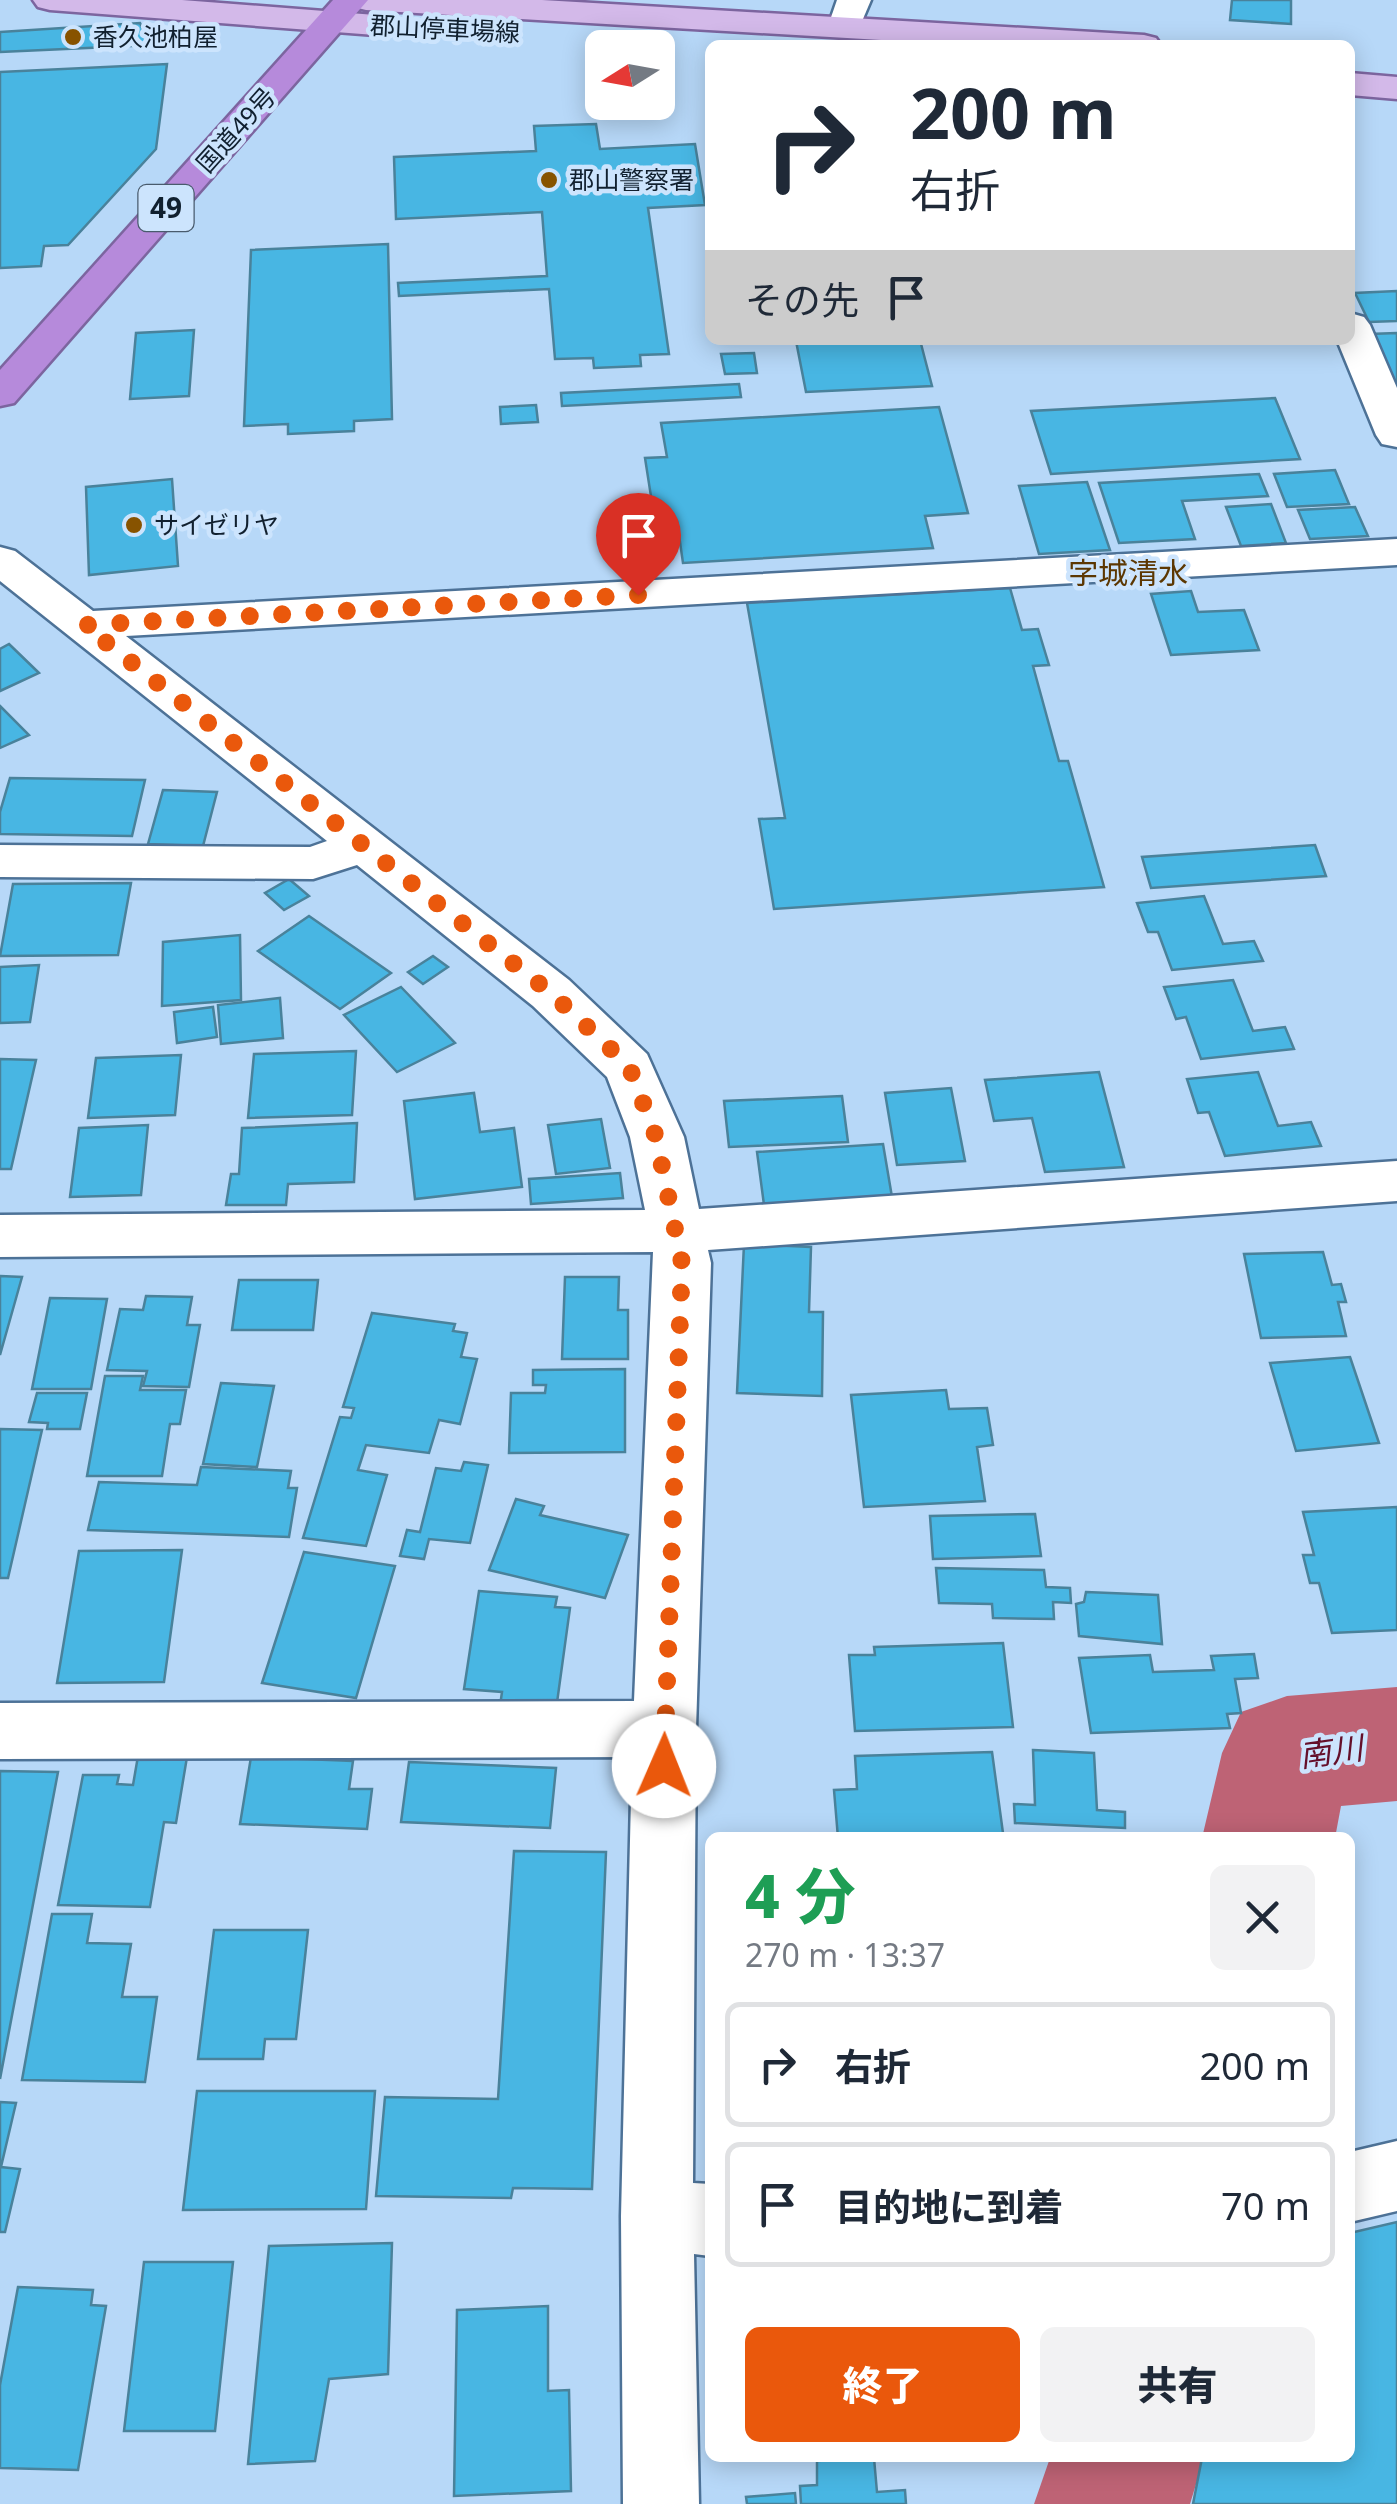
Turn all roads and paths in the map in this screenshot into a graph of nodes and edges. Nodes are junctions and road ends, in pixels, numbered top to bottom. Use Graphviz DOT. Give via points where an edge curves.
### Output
graph roads {
  1 [pos="50,0"];
  2 [pos="366,0"];
  3 [pos="609,6"];
  4 [pos="341,11"];
  5 [pos="850,13"];
  6 [pos="1098,40"];
  7 [pos="705,44"];
  8 [pos="1355,59"];
  9 [pos="1397,62"];
  10 [pos="1355,84"];
  11 [pos="1397,88"];
  12 [pos="1355,337"];
  13 [pos="0,394"];
  14 [pos="1397,435"];
  15 [pos="1397,552"];
  16 [pos="0,560"];
  17 [pos="84,625"];
  18 [pos="367,845"];
  19 [pos="0,862"];
  20 [pos="1397,1181"];
  21 [pos="678,1231"];
  22 [pos="0,1236"];
  23 [pos="664,1729"];
  24 [pos="0,1731"];
  25 [pos="1397,2176"];
  26 [pos="1355,2186"];
  27 [pos="684,2218"];
  28 [pos="660,2504"];
  1 -- 4 [label="main road, 郡山停車場線"];
  2 -- 3 [label="main road, 郡山停車場線"];
  3 -- 5 [label="main road, 郡山停車場線"];
  4 -- 7 [label="main road, 郡山停車場線"];
  4 -- 13 [label="highway, 国道49号 / 49"];
  5 -- 6 [label="main road, 郡山停車場線"];
  8 -- 9 [label="main road"];
  10 -- 11 [label="main road"];
  12 -- 14 [label="street"];
  15 -- 17 [label="street"];
  16 -- 17 [label="street"];
  17 -- 18 [label="street"];
  18 -- 19 [label="street" via="313,863"];
  18 -- 21 [label="street" via="551,993 629,1066 656,1137"];
  20 -- 21 [label="street"];
  21 -- 22 [label="street"];
  21 -- 23 [label="street"];
  23 -- 24 [label="street"];
  23 -- 27 [label="street"];
  25 -- 26 [label="street"];
  27 -- 28 [label="street"];
}
